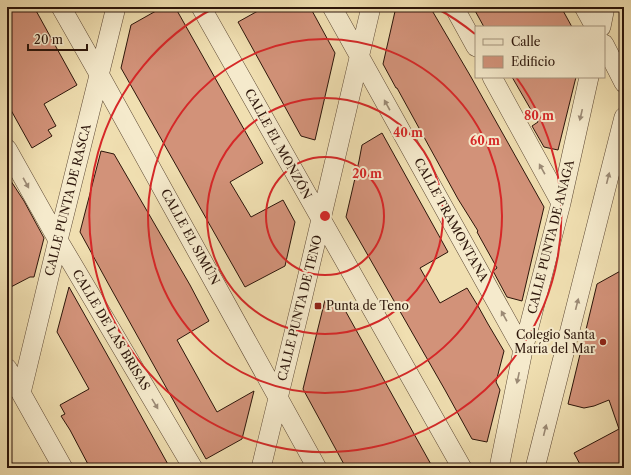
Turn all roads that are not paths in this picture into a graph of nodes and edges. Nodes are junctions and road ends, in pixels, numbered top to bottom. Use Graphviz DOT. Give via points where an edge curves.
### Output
graph roads {
  1 [pos="61,7"];
  2 [pos="116,7"];
  3 [pos="201,7"];
  4 [pos="332,7"];
  5 [pos="371,7"];
  6 [pos="454,7"];
  7 [pos="584,7"];
  8 [pos="605,7"];
  9 [pos="594,26"];
  10 [pos="600,26"];
  11 [pos="475,45"];
  12 [pos="605,46"];
  13 [pos="359,55"];
  14 [pos="100,74"];
  15 [pos="493,78"];
  16 [pos="589,78"];
  17 [pos="624,83"];
  18 [pos="624,116"];
  19 [pos="7,149"];
  20 [pos="561,203"];
  21 [pos="321,219"];
  22 [pos="58,240"];
  23 [pos="523,350"];
  24 [pos="7,368"];
  25 [pos="21,393"];
  26 [pos="278,397"];
  27 [pos="63,468"];
  28 [pos="193,468"];
  29 [pos="261,468"];
  30 [pos="317,468"];
  31 [pos="462,468"];
  32 [pos="498,468"];
  33 [pos="535,468"];
  1 -- 14 [label="street, CALLE EL SIMÚN"];
  2 -- 14 [label="street, CALLE PUNTA DE RASCA"];
  3 -- 21 [label="street, CALLE EL MONZÓN"];
  4 -- 13 [label="street, CALLE TRAMONTANA"];
  5 -- 13 [label="street, CALLE PUNTA DE TENO"];
  6 -- 11 [label="street"];
  7 -- 9 [label="street"];
  8 -- 10 [label="street"];
  12 -- 17 [label="street"];
  13 -- 21 [label="street, CALLE PUNTA DE TENO"];
  23 -- 13 [label="street, CALLE TRAMONTANA, one-way"];
  14 -- 22 [label="street, CALLE PUNTA DE RASCA"];
  14 -- 26 [label="street, CALLE EL SIMÚN"];
  20 -- 15 [label="street, one-way"];
  16 -- 20 [label="street, CALLE PUNTA DE ANAGA, one-way"];
  33 -- 18 [label="street, one-way"];
  19 -- 22 [label="street, CALLE DE LAS BRISAS, one-way"];
  20 -- 23 [label="street, CALLE PUNTA DE ANAGA"];
  21 -- 26 [label="street, CALLE PUNTA DE TENO"];
  21 -- 31 [label="street, CALLE EL MONZÓN"];
  22 -- 25 [label="street, CALLE PUNTA DE RASCA"];
  22 -- 28 [label="street, CALLE DE LAS BRISAS, one-way"];
  23 -- 32 [label="street, CALLE PUNTA DE ANAGA, one-way"];
  24 -- 25 [label="street"];
  25 -- 27 [label="street"];
  26 -- 29 [label="street, CALLE PUNTA DE TENO"];
  26 -- 30 [label="street, CALLE EL SIMÚN"];
}
